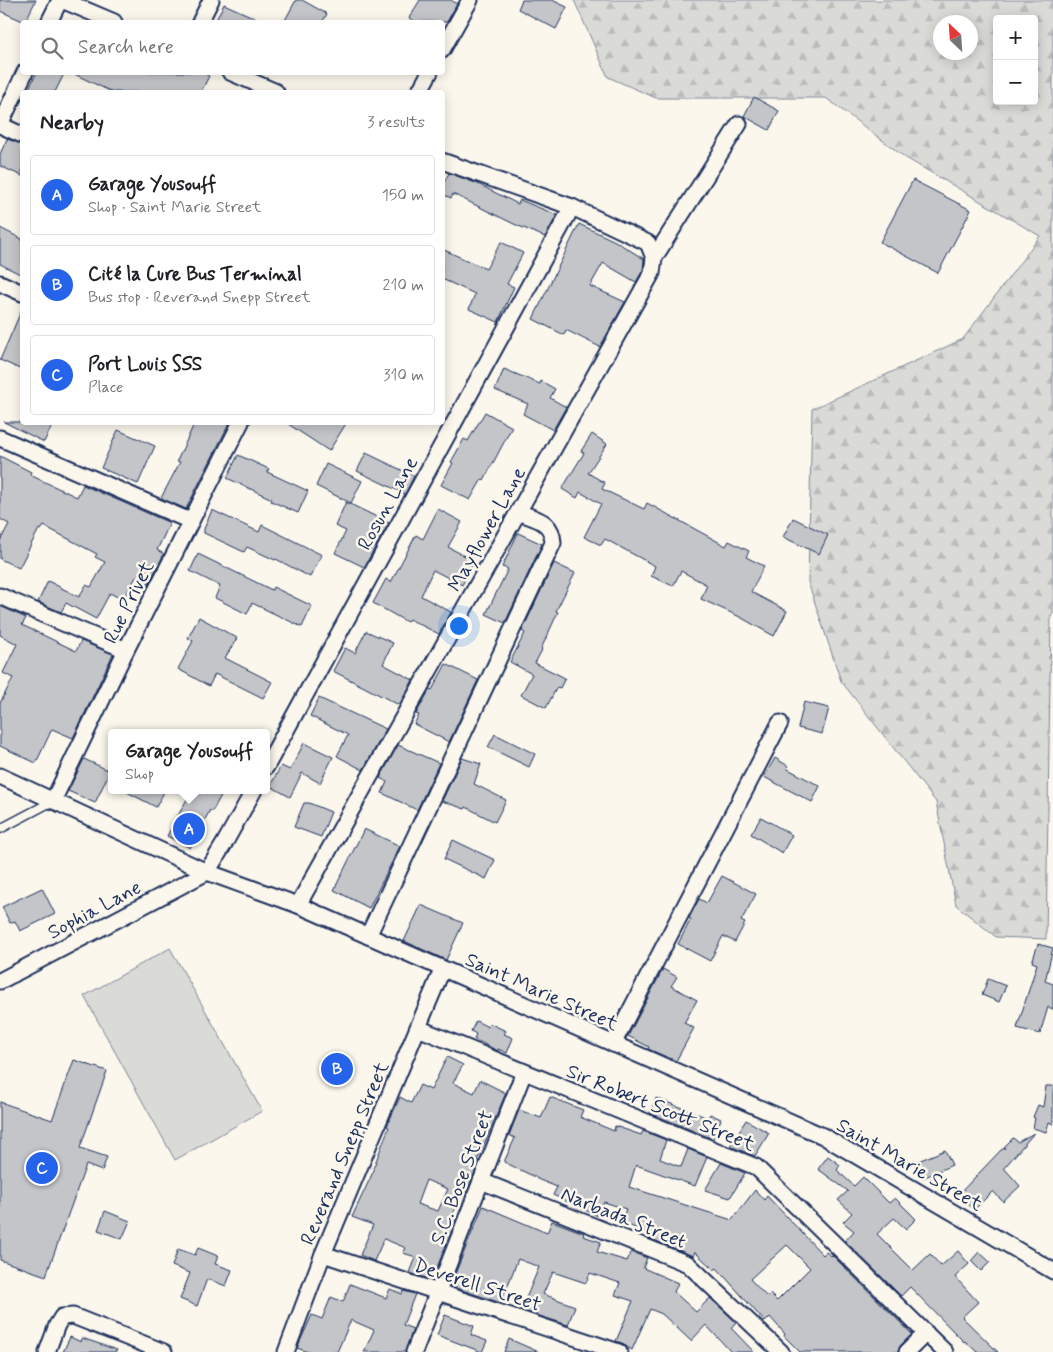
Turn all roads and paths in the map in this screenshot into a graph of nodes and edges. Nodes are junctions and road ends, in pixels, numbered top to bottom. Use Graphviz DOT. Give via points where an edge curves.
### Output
graph roads {
  1 [pos="61,0"];
  2 [pos="211,0"];
  3 [pos="470,0"];
  4 [pos="50,20"];
  5 [pos="109,20"];
  6 [pos="201,20"];
  7 [pos="445,45"];
  8 [pos="24,75"];
  9 [pos="237,75"];
  10 [pos="428,75"];
  11 [pos="271,90"];
  12 [pos="419,90"];
  13 [pos="739,124"];
  14 [pos="0,125"];
  15 [pos="20,134"];
  16 [pos="445,162"];
  17 [pos="572,207"];
  18 [pos="654,258"];
  19 [pos="0,283"];
  20 [pos="20,292"];
  21 [pos="240,425"];
  22 [pos="0,438"];
  23 [pos="518,512"];
  24 [pos="190,521"];
  25 [pos="0,596"];
  26 [pos="126,650"];
  27 [pos="780,723"];
  28 [pos="270,760"];
  29 [pos="0,776"];
  30 [pos="252,794"];
  31 [pos="54,801"];
  32 [pos="0,829"];
  33 [pos="206,872"];
  34 [pos="298,905"];
  35 [pos="368,936"];
  36 [pos="442,970"];
  37 [pos="0,981"];
  38 [pos="418,1028"];
  39 [pos="613,1044"];
  40 [pos="524,1072"];
  41 [pos="481,1181"];
  42 [pos="323,1254"];
  43 [pos="1053,1271"];
  44 [pos="438,1292"];
  45 [pos="926,1333"];
  46 [pos="47,1352"];
  47 [pos="164,1352"];
  48 [pos="286,1352"];
  49 [pos="414,1352"];
  50 [pos="620,1352"];
  51 [pos="781,1352"];
  52 [pos="907,1352"];
  53 [pos="945,1352"];
  1 -- 4 [label="street"];
  1 -- 5 [label="street"];
  2 -- 6 [label="street"];
  3 -- 7 [label="street"];
  8 -- 14 [label="street"];
  9 -- 11 [label="street"];
  10 -- 12 [label="street"];
  13 -- 18 [label="street, Mayflower Lane"];
  14 -- 15 [label="street"];
  16 -- 17 [label="street"];
  17 -- 18 [label="street" via="648,243"];
  17 -- 28 [label="street, Rosun Lane"];
  18 -- 23 [label="street, Mayflower Lane" via="652,273"];
  19 -- 20 [label="street"];
  21 -- 24 [label="street, Rue Privet"];
  22 -- 24 [label="street"];
  23 -- 34 [label="street, Mayflower Lane"];
  23 -- 35 [label="street" via="548,525 553,543"];
  24 -- 26 [label="street, Rue Privet"];
  25 -- 26 [label="street"];
  26 -- 31 [label="street, Rue Privet"];
  27 -- 39 [label="street"];
  29 -- 31 [label="street, Saint Marie Street"];
  30 -- 33 [label="street"];
  31 -- 32 [label="lane"];
  31 -- 33 [label="street, Saint Marie Street"];
  33 -- 34 [label="street, Saint Marie Street"];
  33 -- 37 [label="street, Sophia Lane"];
  34 -- 35 [label="street, Saint Marie Street"];
  35 -- 36 [label="street, Saint Marie Street"];
  36 -- 38 [label="street, Reverand Snepp Street"];
  36 -- 39 [label="street, Saint Marie Street"];
  38 -- 40 [label="street, Sir Robert Scott Street"];
  38 -- 42 [label="street, Reverand Snepp Street"];
  39 -- 43 [label="street, Saint Marie Street" via="823,1136"];
  40 -- 41 [label="street, S.C. Bose Street"];
  40 -- 45 [label="street, Sir Robert Scott Street" via="756,1167"];
  41 -- 44 [label="street, S.C. Bose Street"];
  41 -- 51 [label="street, Narbada Street" via="688,1264"];
  42 -- 44 [label="street, Deverell Street"];
  42 -- 48 [label="street, Reverand Snepp Street"];
  44 -- 49 [label="street, S.C. Bose Street"];
  44 -- 50 [label="street, Deverell Street"];
  45 -- 52 [label="street"];
  45 -- 53 [label="street, Sir Robert Scott Street"];
  46 -- 47 [label="street" via="62,1318 73,1316"];
}
